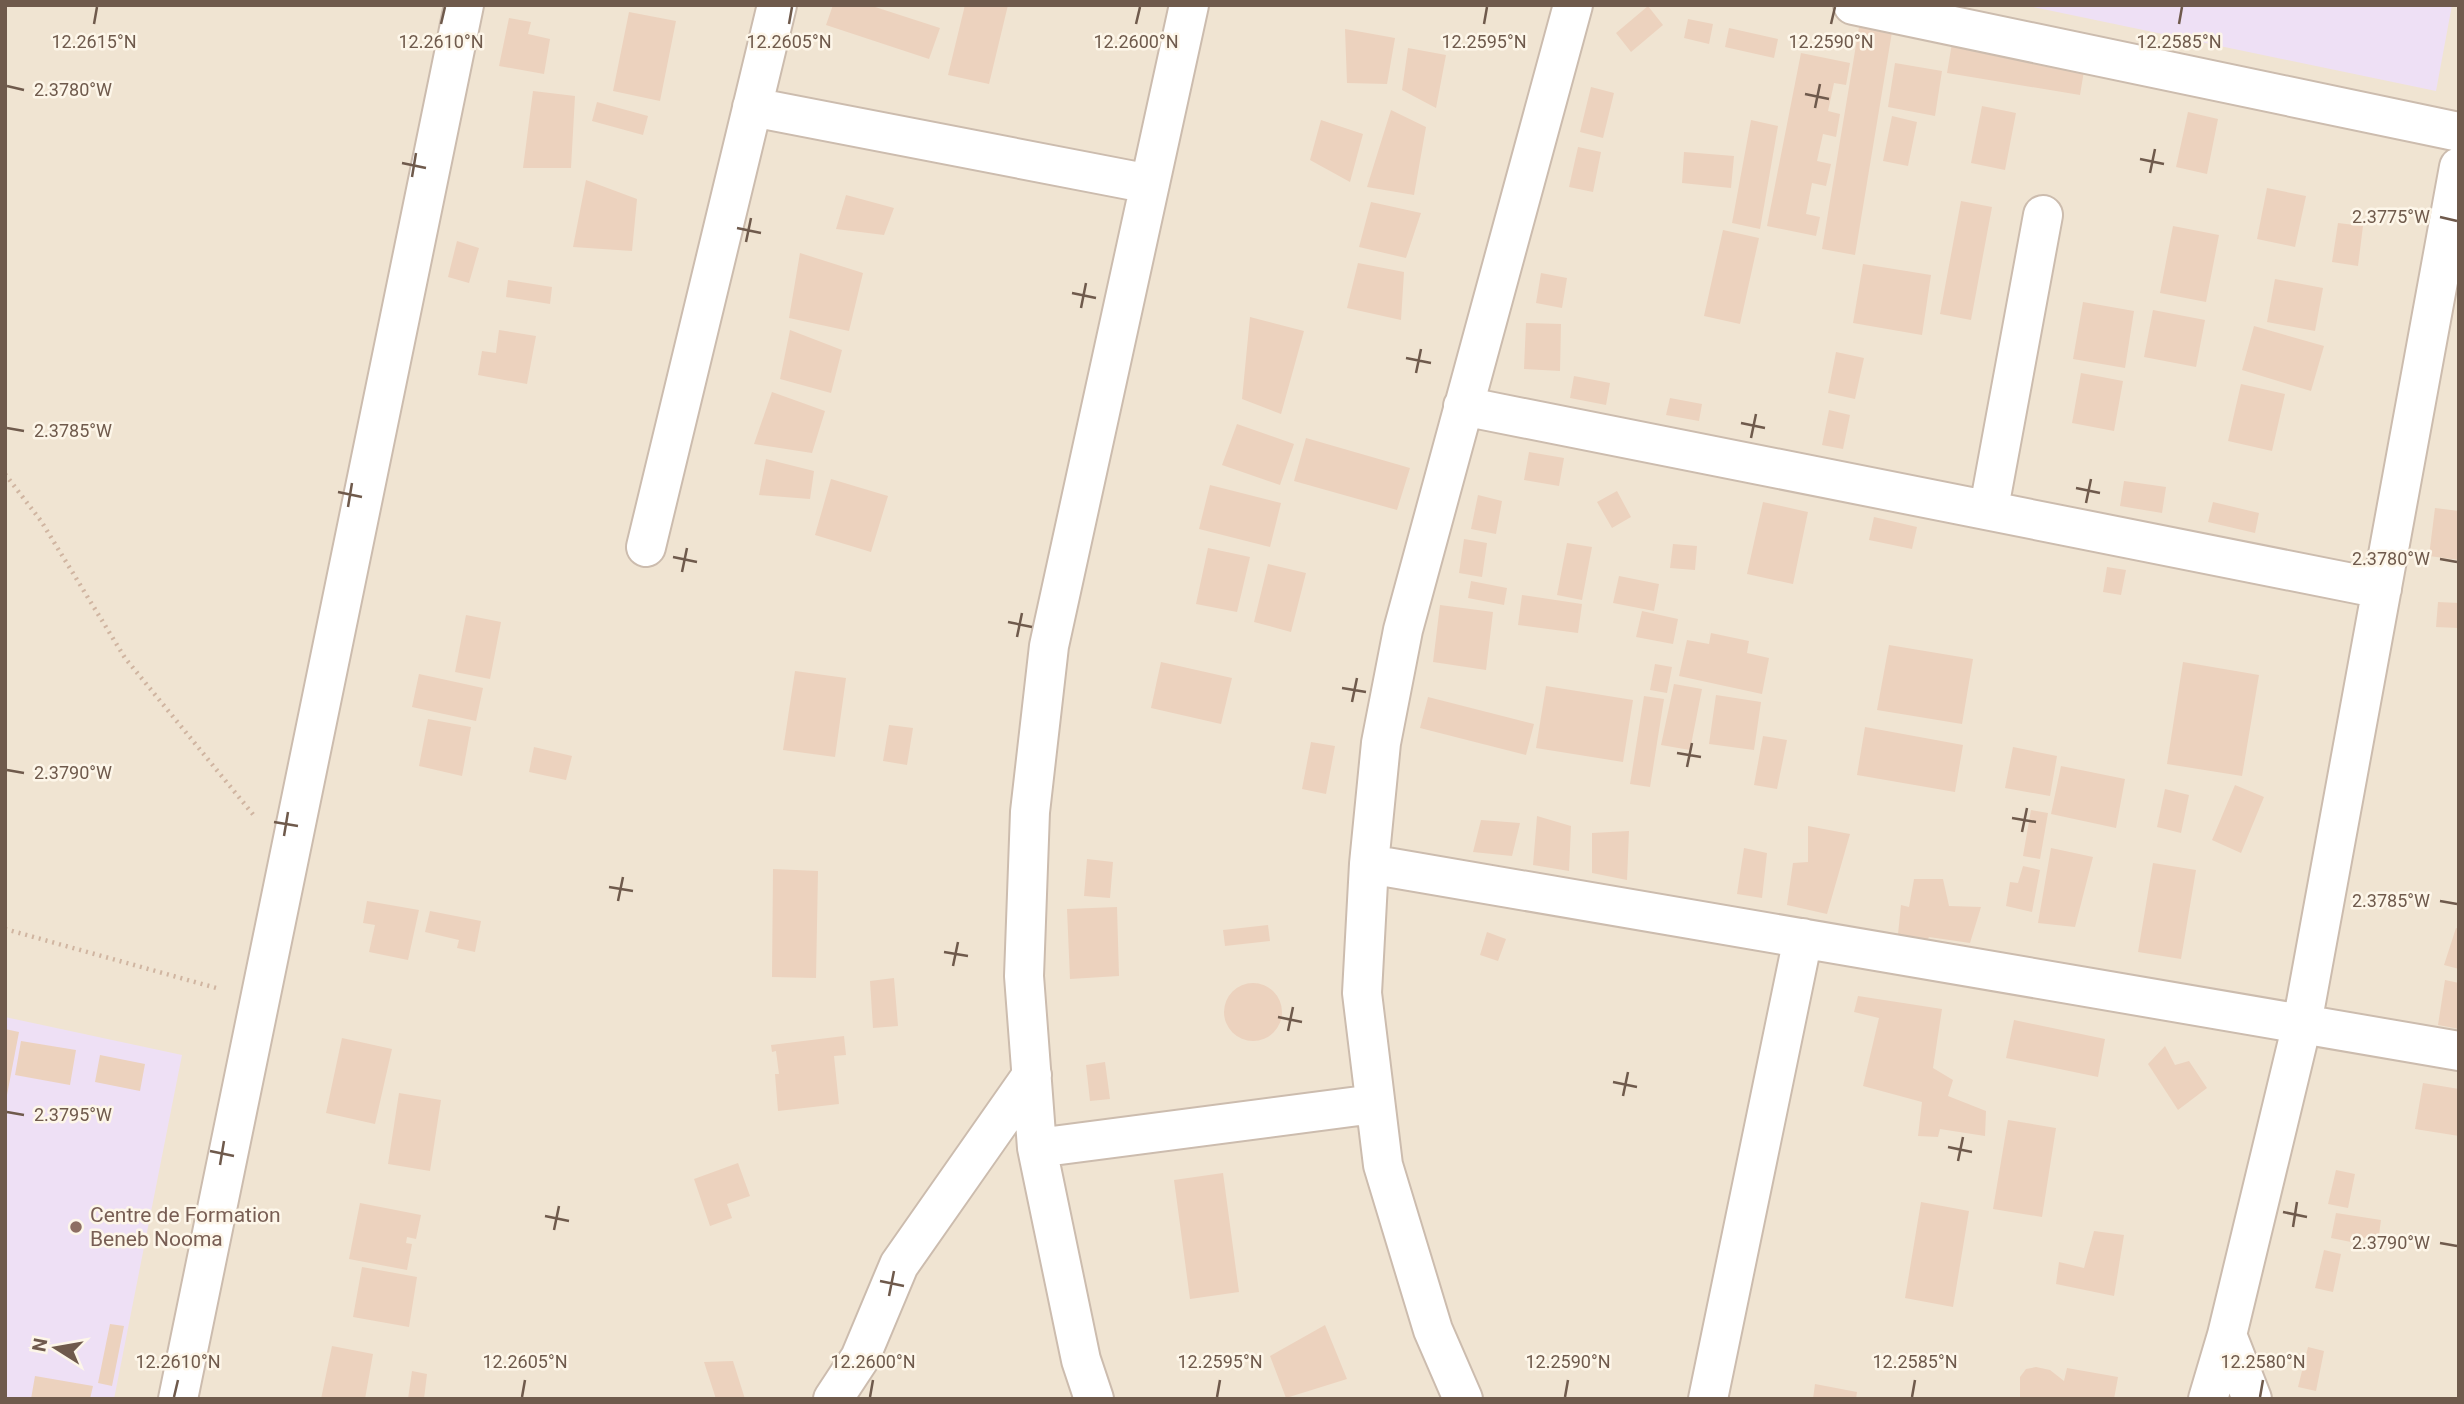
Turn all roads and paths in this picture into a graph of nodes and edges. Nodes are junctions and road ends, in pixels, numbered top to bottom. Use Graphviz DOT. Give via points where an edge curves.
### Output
graph roads {
  1 [pos="464,5"];
  2 [pos="777,5"];
  3 [pos="1189,5"];
  4 [pos="1573,5"];
  5 [pos="1853,5"];
  6 [pos="752,107"];
  7 [pos="2459,132"];
  8 [pos="2459,167"];
  9 [pos="1150,184"];
  10 [pos="2043,215"];
  11 [pos="1463,405"];
  12 [pos="5,474"];
  13 [pos="1989,508"];
  14 [pos="646,547"];
  15 [pos="2382,589"];
  16 [pos="289,857"];
  17 [pos="1369,864"];
  18 [pos="5,929"];
  19 [pos="1803,938"];
  20 [pos="260,1000"];
  21 [pos="2302,1024"];
  22 [pos="2459,1051"];
  23 [pos="1031,1075"];
  24 [pos="1374,1104"];
  25 [pos="1037,1149"];
  26 [pos="2227,1335"];
  27 [pos="178,1399"];
  28 [pos="833,1399"];
  29 [pos="1094,1399"];
  30 [pos="1463,1399"];
  31 [pos="1708,1399"];
  32 [pos="2208,1399"];
  33 [pos="2252,1399"];
  1 -- 16 [label="street"];
  2 -- 6 [label="street"];
  3 -- 9 [label="street"];
  4 -- 11 [label="street"];
  5 -- 7 [label="street"];
  6 -- 9 [label="street"];
  6 -- 14 [label="street"];
  8 -- 15 [label="street"];
  9 -- 23 [label="street" via="1049,646 1030,812 1024,976"];
  10 -- 13 [label="street"];
  11 -- 13 [label="street"];
  11 -- 17 [label="street" via="1403,630 1381,743"];
  12 -- 16 [label="path" via="41,521 125,658"];
  13 -- 15 [label="street"];
  15 -- 21 [label="street"];
  16 -- 20 [label="street"];
  17 -- 19 [label="street"];
  17 -- 24 [label="street" via="1362,993"];
  18 -- 20 [label="path"];
  19 -- 21 [label="street"];
  19 -- 31 [label="street"];
  20 -- 27 [label="street"];
  21 -- 22 [label="street"];
  21 -- 26 [label="street"];
  23 -- 25 [label="street"];
  23 -- 28 [label="street" via="900,1265 860,1358"];
  24 -- 25 [label="street"];
  24 -- 30 [label="street" via="1383,1165 1433,1330"];
  25 -- 29 [label="street" via="1081,1360"];
  26 -- 32 [label="street"];
  26 -- 33 [label="street"];
}
